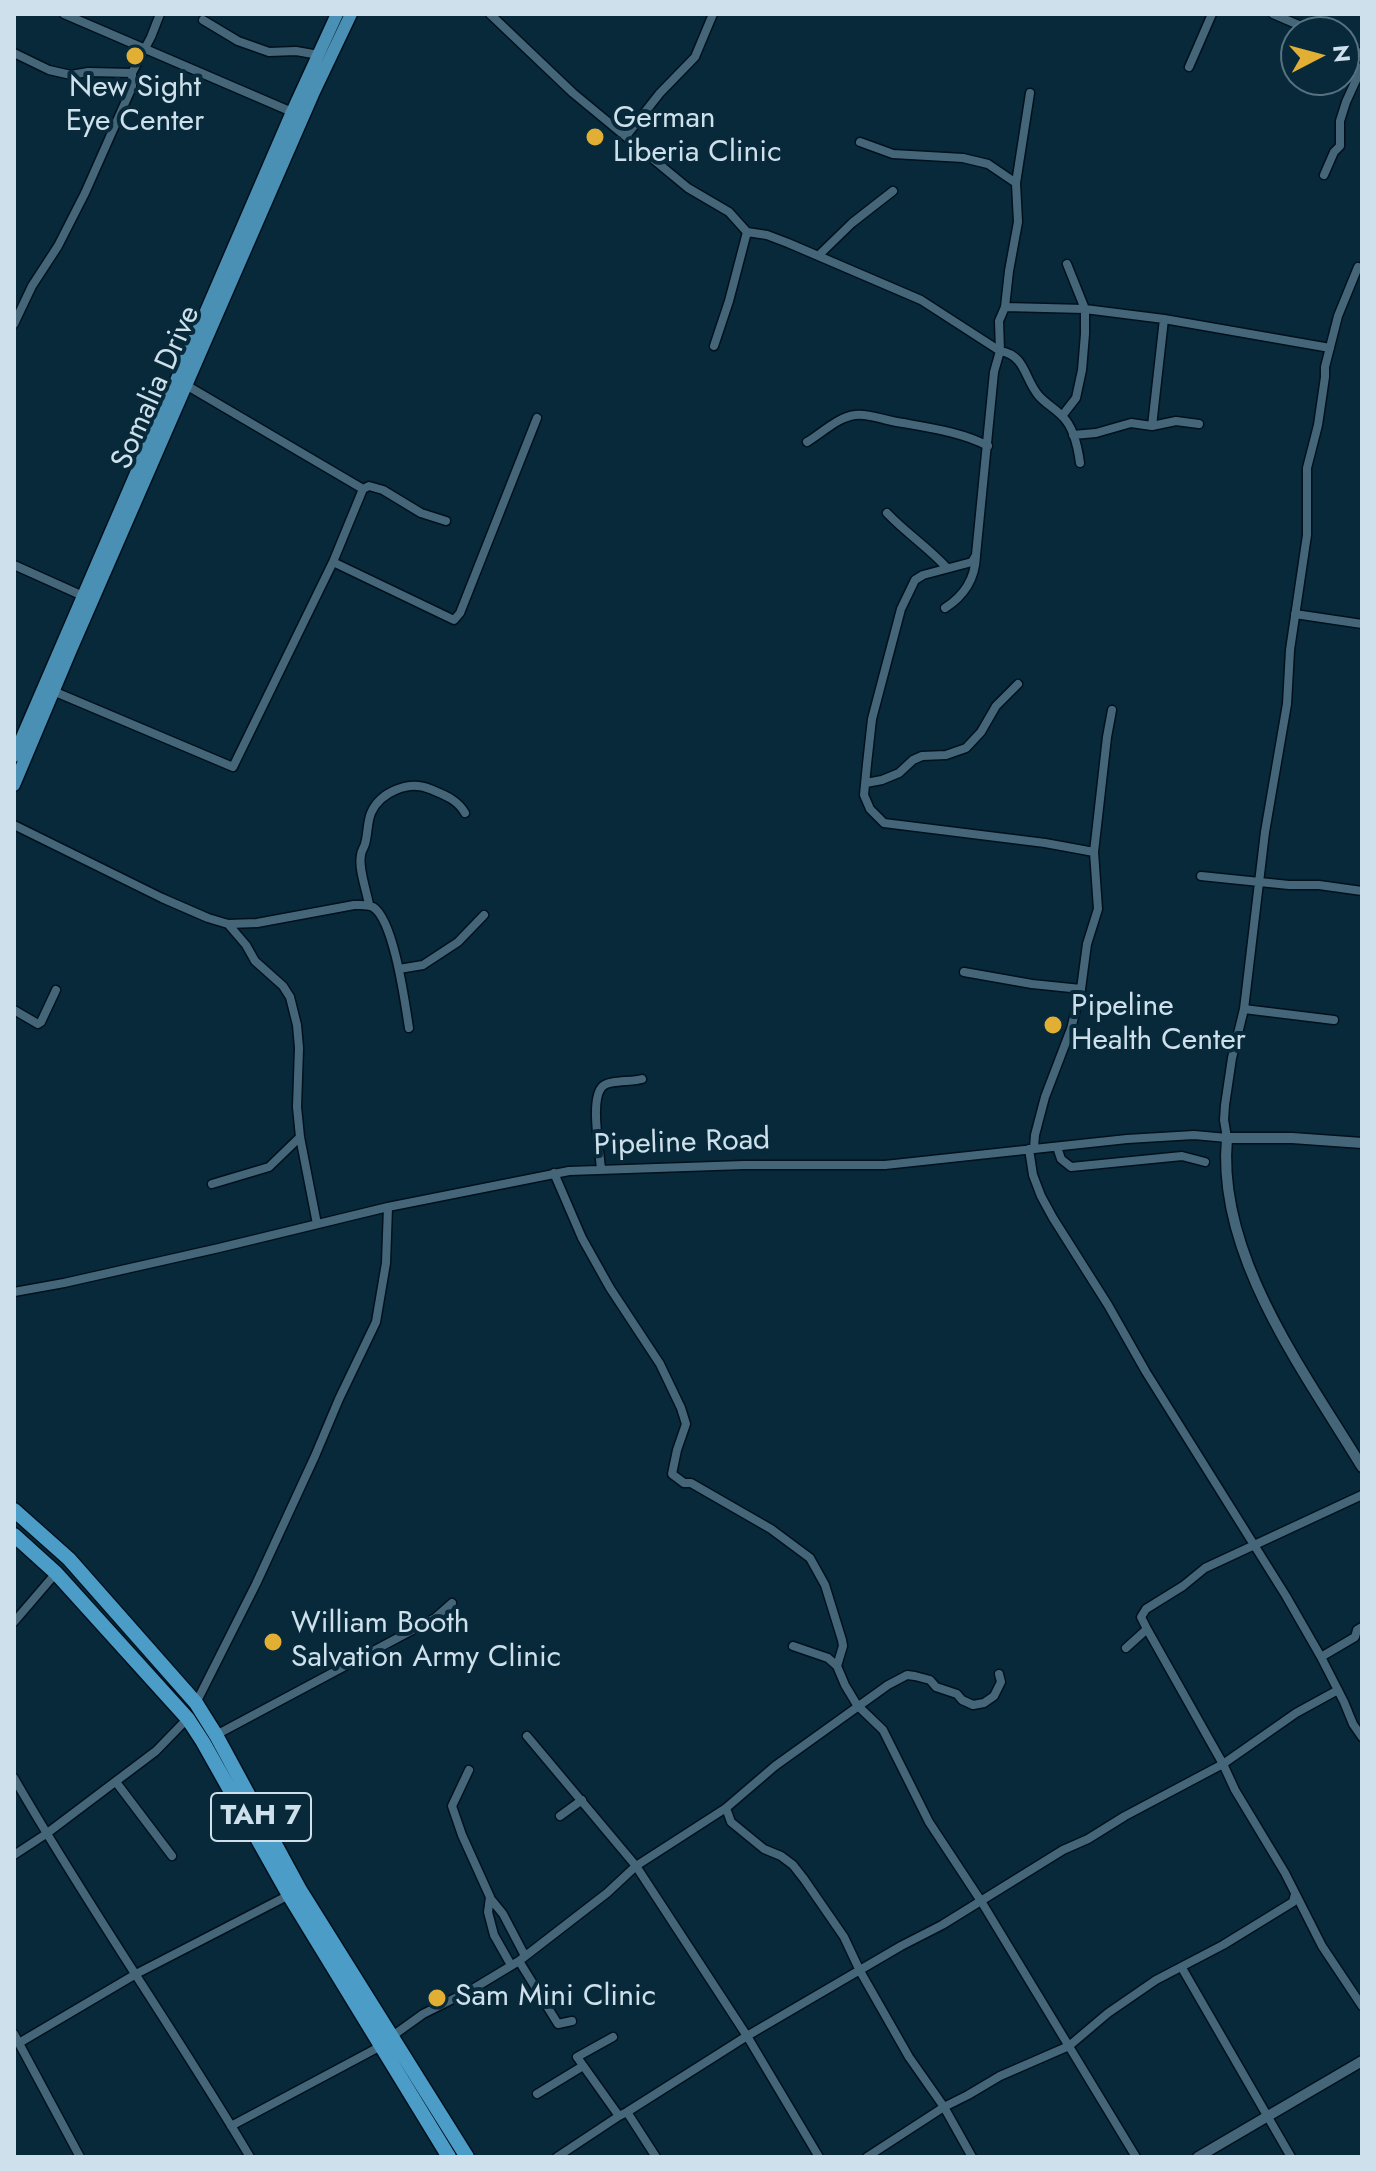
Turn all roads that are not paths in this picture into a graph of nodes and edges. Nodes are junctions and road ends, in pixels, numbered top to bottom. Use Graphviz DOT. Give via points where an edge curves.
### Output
graph roads {
  1 [pos="64,14"];
  2 [pos="160,14"];
  3 [pos="337,14"];
  4 [pos="351,14"];
  5 [pos="490,14"];
  6 [pos="713,14"];
  7 [pos="1212,14"];
  8 [pos="203,20"];
  9 [pos="145,49"];
  10 [pos="14,53"];
  11 [pos="319,55"];
  12 [pos="1189,67"];
  13 [pos="1362,67"];
  14 [pos="132,73"];
  15 [pos="1030,93"];
  16 [pos="292,112"];
  17 [pos="626,136"];
  18 [pos="860,142"];
  19 [pos="1324,175"];
  20 [pos="1016,183"];
  21 [pos="893,191"];
  22 [pos="747,232"];
  23 [pos="818,256"];
  24 [pos="1067,264"];
  25 [pos="1358,267"];
  26 [pos="1005,307"];
  27 [pos="1085,309"];
  28 [pos="1164,319"];
  29 [pos="14,324"];
  30 [pos="714,346"];
  31 [pos="1330,348"];
  32 [pos="1000,351"];
  33 [pos="186,385"];
  34 [pos="1062,416"];
  35 [pos="537,418"];
  36 [pos="1199,424"];
  37 [pos="1152,426"];
  38 [pos="1073,435"];
  39 [pos="807,442"];
  40 [pos="988,446"];
  41 [pos="1080,463"];
  42 [pos="363,489"];
  43 [pos="887,513"];
  44 [pos="446,521"];
  45 [pos="976,555"];
  46 [pos="333,562"];
  47 [pos="14,565"];
  48 [pos="947,568"];
  49 [pos="83,596"];
  50 [pos="945,608"];
  51 [pos="1295,614"];
  52 [pos="1362,624"];
  53 [pos="1018,684"];
  54 [pos="53,691"];
  55 [pos="1112,710"];
  56 [pos="14,756"];
  57 [pos="866,783"];
  58 [pos="14,785"];
  59 [pos="465,813"];
  60 [pos="14,825"];
  61 [pos="1094,852"];
  62 [pos="1201,876"];
  63 [pos="1260,882"];
  64 [pos="1362,891"];
  65 [pos="369,905"];
  66 [pos="484,915"];
  67 [pos="228,924"];
  68 [pos="399,969"];
  69 [pos="964,972"];
  70 [pos="1081,989"];
  71 [pos="56,990"];
  72 [pos="1244,1009"];
  73 [pos="14,1010"];
  74 [pos="1334,1020"];
  75 [pos="409,1028"];
  76 [pos="642,1079"];
  77 [pos="300,1137"];
  78 [pos="1227,1138"];
  79 [pos="1362,1143"];
  80 [pos="1057,1147"];
  81 [pos="1032,1149"];
  82 [pos="1205,1162"];
  83 [pos="601,1170"];
  84 [pos="554,1173"];
  85 [pos="212,1184"];
  86 [pos="388,1207"];
  87 [pos="317,1224"];
  88 [pos="14,1292"];
  89 [pos="1362,1467"];
  90 [pos="1362,1495"];
  91 [pos="14,1510"];
  92 [pos="14,1535"];
  93 [pos="1254,1546"];
  94 [pos="56,1573"];
  95 [pos="452,1603"];
  96 [pos="14,1622"];
  97 [pos="1362,1627"];
  98 [pos="1147,1629"];
  99 [pos="793,1646"];
  100 [pos="1126,1648"];
  101 [pos="1321,1657"];
  102 [pos="837,1666"];
  103 [pos="999,1674"];
  104 [pos="1338,1690"];
  105 [pos="196,1703"];
  106 [pos="857,1705"];
  107 [pos="188,1719"];
  108 [pos="216,1735"];
  109 [pos="527,1736"];
  110 [pos="1362,1737"];
  111 [pos="1223,1764"];
  112 [pos="469,1770"];
  113 [pos="14,1778"];
  114 [pos="116,1782"];
  115 [pos="582,1800"];
  116 [pos="726,1808"];
  117 [pos="560,1816"];
  118 [pos="46,1834"];
  119 [pos="14,1855"];
  120 [pos="172,1856"];
  121 [pos="636,1866"];
  122 [pos="1295,1894"];
  123 [pos="289,1895"];
  124 [pos="490,1897"];
  125 [pos="981,1901"];
  126 [pos="518,1960"];
  127 [pos="1182,1968"];
  128 [pos="860,1971"];
  129 [pos="136,1974"];
  130 [pos="1362,2006"];
  131 [pos="572,2021"];
  132 [pos="747,2036"];
  133 [pos="613,2037"];
  134 [pos="16,2040"];
  135 [pos="386,2042"];
  136 [pos="1069,2046"];
  137 [pos="1362,2061"];
  138 [pos="583,2066"];
  139 [pos="537,2094"];
  140 [pos="944,2107"];
  141 [pos="623,2114"];
  142 [pos="1268,2115"];
  143 [pos="231,2126"];
  144 [pos="80,2157"];
  145 [pos="250,2157"];
  146 [pos="449,2157"];
  147 [pos="467,2157"];
  148 [pos="557,2157"];
  149 [pos="656,2157"];
  150 [pos="819,2157"];
  151 [pos="867,2157"];
  152 [pos="972,2157"];
  153 [pos="1136,2157"];
  154 [pos="1198,2157"];
  155 [pos="1291,2157"];
  1 -- 9 [label="street"];
  2 -- 9 [label="street"];
  3 -- 11 [label="main road, Somalia Drive"];
  4 -- 33 [label="main road, Somalia Drive"];
  5 -- 17 [label="street"];
  6 -- 17 [label="street" via="695,57"];
  7 -- 12 [label="street"];
  8 -- 11 [label="street" via="269,52"];
  9 -- 14 [label="street"];
  9 -- 16 [label="street"];
  10 -- 14 [label="street" via="71,75"];
  11 -- 16 [label="main road, Somalia Drive"];
  13 -- 19 [label="street" via="1340,121 1340,146"];
  14 -- 29 [label="street" via="132,87 85,193"];
  15 -- 20 [label="street"];
  16 -- 49 [label="main road, Somalia Drive"];
  17 -- 22 [label="street" via="688,188 729,212"];
  18 -- 20 [label="street" via="893,154 988,164"];
  20 -- 26 [label="street" via="1018,222"];
  21 -- 23 [label="street"];
  22 -- 23 [label="street"];
  22 -- 30 [label="street"];
  23 -- 32 [label="street" via="921,300"];
  24 -- 27 [label="street"];
  25 -- 31 [label="street"];
  26 -- 27 [label="street"];
  26 -- 32 [label="street" via="999,321"];
  27 -- 28 [label="street"];
  27 -- 34 [label="street" via="1076,398"];
  28 -- 31 [label="street"];
  28 -- 37 [label="street"];
  31 -- 51 [label="street" via="1307,468 1307,535"];
  32 -- 34 [label="street" via="1019,359 1038,395"];
  32 -- 40 [label="street"];
  33 -- 42 [label="street"];
  33 -- 54 [label="main road, Somalia Drive"];
  34 -- 38 [label="street"];
  35 -- 46 [label="street" via="454,620"];
  36 -- 37 [label="street"];
  37 -- 38 [label="street" via="1131,423"];
  38 -- 41 [label="street"];
  39 -- 40 [label="street" via="858,414 942,430"];
  40 -- 45 [label="street"];
  42 -- 44 [label="street" via="383,490"];
  42 -- 46 [label="street"];
  43 -- 48 [label="street"];
  45 -- 48 [label="street" via="972,562"];
  45 -- 50 [label="street" via="966,589"];
  46 -- 54 [label="street" via="233,767"];
  47 -- 49 [label="street"];
  48 -- 57 [label="street" via="915,580 901,609 872,719"];
  49 -- 56 [label="main road, Somalia Drive"];
  51 -- 52 [label="street"];
  51 -- 63 [label="street"];
  53 -- 57 [label="street" via="966,748 922,756 899,773"];
  54 -- 58 [label="main road, Somalia Drive"];
  55 -- 61 [label="street"];
  57 -- 61 [label="street" via="870,809 884,823"];
  59 -- 65 [label="street" via="450,797 425,787 413,785 381,797 370,815 361,855"];
  60 -- 67 [label="street" via="162,898"];
  61 -- 70 [label="street" via="1098,909"];
  62 -- 63 [label="street"];
  63 -- 64 [label="street"];
  63 -- 72 [label="street"];
  65 -- 67 [label="street"];
  65 -- 68 [label="street" via="386,924"];
  66 -- 68 [label="street" via="458,942 423,965"];
  67 -- 77 [label="street" via="290,997 299,1048"];
  68 -- 75 [label="street"];
  69 -- 70 [label="street"];
  70 -- 81 [label="street"];
  71 -- 73 [label="street" via="38,1024"];
  72 -- 74 [label="street"];
  72 -- 78 [label="street" via="1225,1105"];
  76 -- 83 [label="street" via="607,1083 596,1099"];
  77 -- 85 [label="street" via="269,1167"];
  77 -- 87 [label="street"];
  78 -- 79 [label="street, Pipeline Road"];
  78 -- 80 [label="street, Pipeline Road" via="1194,1135"];
  78 -- 89 [label="street" via="1226,1180 1250,1274"];
  80 -- 81 [label="street, Pipeline Road"];
  80 -- 82 [label="street" via="1071,1167 1182,1156"];
  81 -- 83 [label="street, Pipeline Road" via="885,1165"];
  81 -- 93 [label="street" via="1033,1175 1053,1218"];
  83 -- 84 [label="street, Pipeline Road"];
  84 -- 86 [label="street, Pipeline Road"];
  84 -- 102 [label="street" via="582,1238 681,1408 686,1424 672,1474 771,1529 810,1558 825,1585 842,1640"];
  86 -- 87 [label="street, Pipeline Road"];
  86 -- 105 [label="street" via="376,1322"];
  87 -- 88 [label="street, Pipeline Road"];
  90 -- 93 [label="street"];
  91 -- 105 [label="highway, TAH 7" via="69,1559"];
  92 -- 94 [label="highway, TAH 7"];
  93 -- 98 [label="street" via="1205,1568 1146,1609 1141,1617"];
  93 -- 101 [label="street"];
  94 -- 96 [label="street"];
  94 -- 107 [label="highway, TAH 7"];
  95 -- 108 [label="street" via="435,1618"];
  97 -- 101 [label="street"];
  98 -- 100 [label="street"];
  98 -- 111 [label="street"];
  99 -- 102 [label="street"];
  101 -- 104 [label="street"];
  102 -- 106 [label="street"];
  103 -- 106 [label="street" via="994,1696 984,1703 973,1705 930,1680 907,1675"];
  104 -- 110 [label="street"];
  104 -- 111 [label="street"];
  105 -- 107 [label="street"];
  105 -- 108 [label="highway, TAH 7"];
  106 -- 116 [label="street"];
  106 -- 125 [label="street" via="883,1730 929,1822"];
  107 -- 114 [label="street"];
  107 -- 123 [label="highway, TAH 7"];
  108 -- 135 [label="highway, TAH 7"];
  109 -- 115 [label="street"];
  111 -- 122 [label="street"];
  111 -- 125 [label="street"];
  112 -- 124 [label="street" via="452,1806"];
  113 -- 118 [label="street"];
  114 -- 118 [label="street"];
  114 -- 120 [label="street"];
  115 -- 117 [label="street"];
  115 -- 121 [label="street"];
  116 -- 121 [label="street"];
  116 -- 128 [label="street" via="731,1822 749,1838 799,1872 844,1937"];
  118 -- 119 [label="street"];
  118 -- 129 [label="street"];
  121 -- 126 [label="street"];
  121 -- 132 [label="street"];
  122 -- 127 [label="street" via="1293,1902"];
  122 -- 130 [label="street"];
  123 -- 129 [label="street"];
  123 -- 135 [label="highway, TAH 7"];
  124 -- 126 [label="street" via="503,1914"];
  124 -- 126 [label="street" via="494,1935"];
  125 -- 128 [label="street"];
  125 -- 136 [label="street"];
  126 -- 131 [label="street" via="558,2024"];
  126 -- 135 [label="street" via="423,2014"];
  127 -- 136 [label="street" via="1156,1980"];
  127 -- 142 [label="street"];
  128 -- 132 [label="street"];
  128 -- 140 [label="street"];
  129 -- 134 [label="street"];
  129 -- 143 [label="street"];
  132 -- 141 [label="street"];
  132 -- 150 [label="street"];
  133 -- 138 [label="street" via="577,2057"];
  134 -- 144 [label="street"];
  135 -- 143 [label="street"];
  135 -- 146 [label="highway, TAH 7"];
  135 -- 147 [label="highway, TAH 7"];
  136 -- 140 [label="street"];
  136 -- 153 [label="street"];
  137 -- 142 [label="street"];
  138 -- 139 [label="street"];
  138 -- 141 [label="street"];
  140 -- 151 [label="street"];
  140 -- 152 [label="street"];
  141 -- 148 [label="street"];
  141 -- 149 [label="street"];
  142 -- 154 [label="street"];
  142 -- 155 [label="street"];
  143 -- 145 [label="street"];
}
